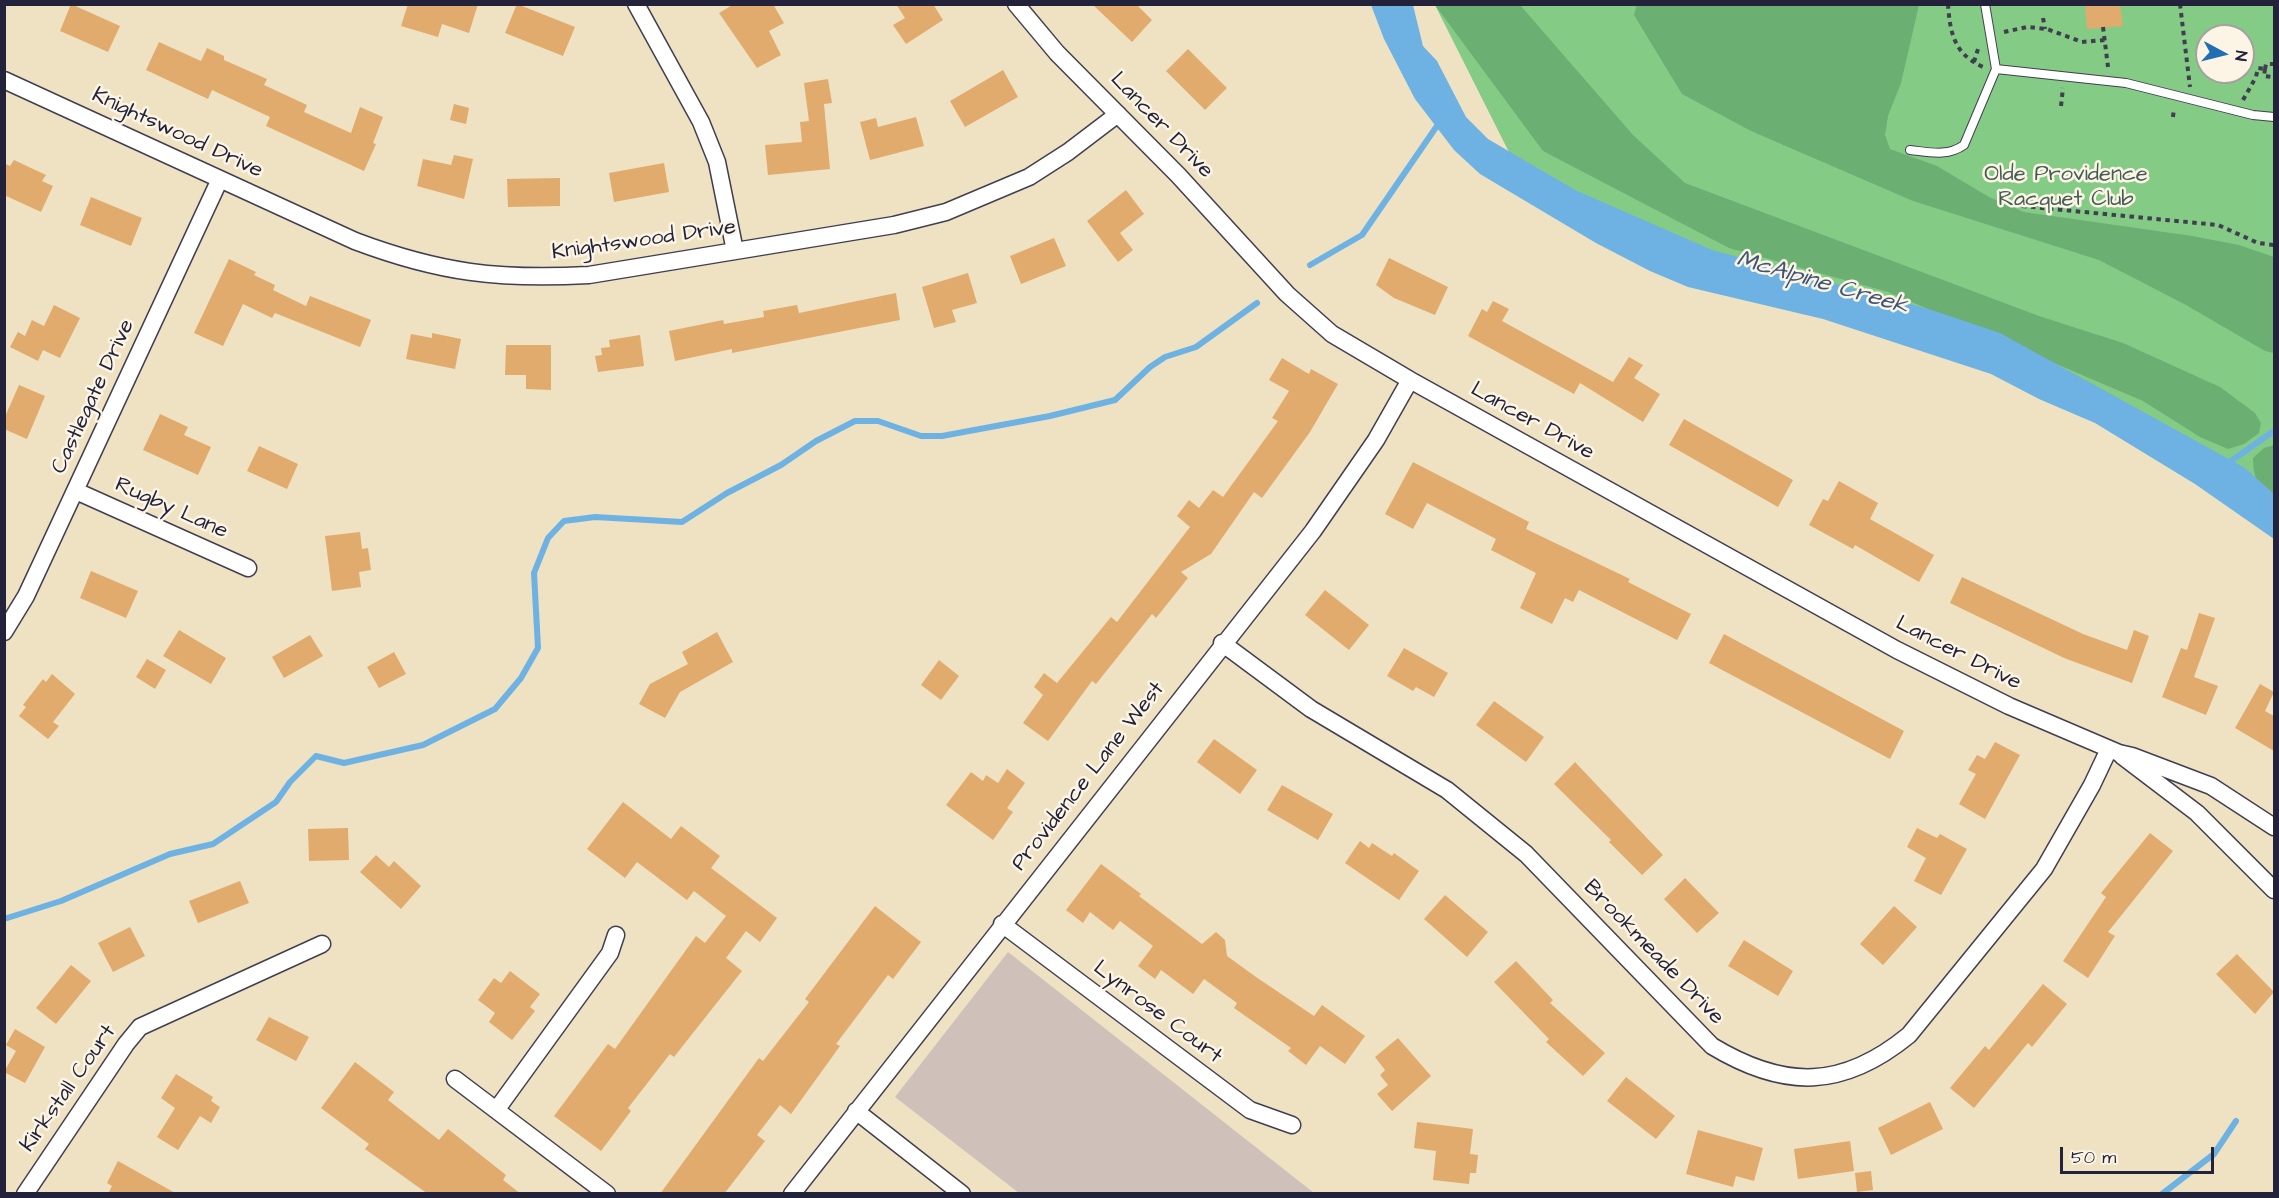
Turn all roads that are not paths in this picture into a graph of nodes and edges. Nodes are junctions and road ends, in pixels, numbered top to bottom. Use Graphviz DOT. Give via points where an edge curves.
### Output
graph roads {
  1 [pos="636,4"];
  2 [pos="1016,4"];
  3 [pos="1985,4"];
  4 [pos="1996,69"];
  5 [pos="4,80"];
  6 [pos="1119,114"];
  7 [pos="2274,117"];
  8 [pos="1910,150"];
  9 [pos="220,179"];
  10 [pos="735,251"];
  11 [pos="1410,380"];
  12 [pos="76,491"];
  13 [pos="248,568"];
  14 [pos="4,632"];
  15 [pos="1222,643"];
  16 [pos="2114,751"];
  17 [pos="2274,826"];
  18 [pos="2274,890"];
  19 [pos="1002,924"];
  20 [pos="616,934"];
  21 [pos="322,944"];
  22 [pos="455,1079"];
  23 [pos="497,1109"];
  24 [pos="856,1111"];
  25 [pos="1292,1125"];
  26 [pos="25,1194"];
  27 [pos="607,1194"];
  28 [pos="792,1194"];
  29 [pos="962,1194"];
  1 -- 10 [label="street" via="700,122 717,162"];
  2 -- 6 [label="street, Lancer Drive" via="1057,53"];
  3 -- 4 [label="lane"];
  4 -- 7 [label="lane" via="2109,80"];
  4 -- 8 [label="lane" via="1964,146 1945,153"];
  5 -- 9 [label="street, Knightswood Drive"];
  6 -- 10 [label="street, Knightswood Drive" via="1029,177 946,212 894,225"];
  6 -- 11 [label="street, Lancer Drive" via="1287,294 1332,334"];
  9 -- 10 [label="street, Knightswood Drive" via="355,241 445,269 541,278 589,275"];
  9 -- 12 [label="street, Castlegate Drive"];
  11 -- 15 [label="street, Providence Lane West" via="1376,440 1313,531"];
  11 -- 16 [label="street, Lancer Drive" via="1897,650 2009,706"];
  12 -- 13 [label="street, Rugby Lane"];
  12 -- 14 [label="street, Castlegate Drive" via="26,596"];
  15 -- 16 [label="street, Brookmeade Drive" via="1311,709 1447,790 1526,854 1712,1046 1739,1062 1784,1076 1811,1078 1862,1066 1882,1057 1909,1035 2044,869"];
  15 -- 19 [label="street, Providence Lane West"];
  16 -- 17 [label="street, Lancer Drive" via="2211,786"];
  16 -- 18 [label="street, Lancer Drive" via="2197,813"];
  19 -- 24 [label="street, Providence Lane West"];
  19 -- 25 [label="street, Lynrose Court" via="1250,1110"];
  20 -- 23 [label="street" via="610,953"];
  21 -- 26 [label="street, Kirkstall Court" via="140,1027"];
  22 -- 23 [label="street"];
  23 -- 27 [label="street"];
  24 -- 28 [label="street, Providence Lane West"];
  24 -- 29 [label="street"];
}
